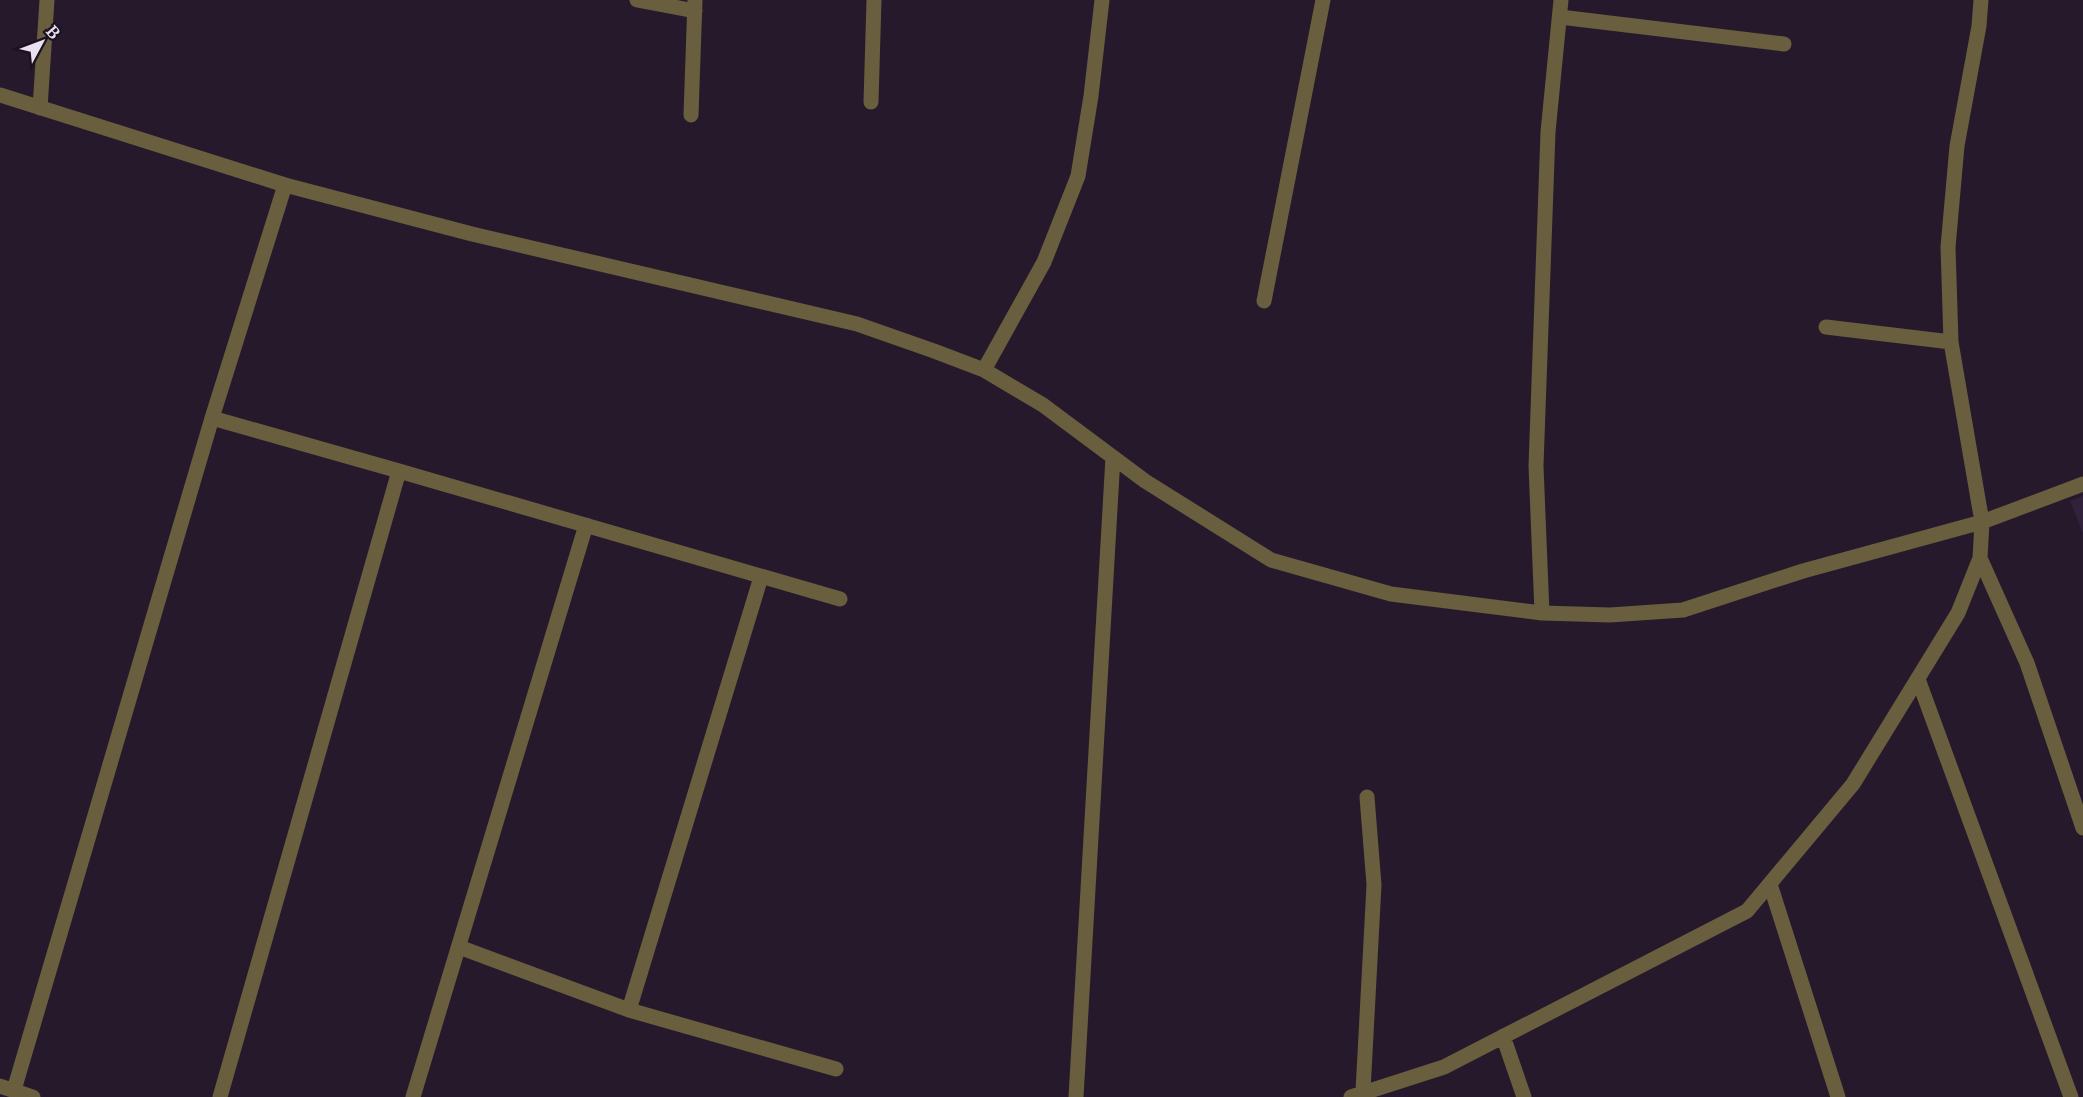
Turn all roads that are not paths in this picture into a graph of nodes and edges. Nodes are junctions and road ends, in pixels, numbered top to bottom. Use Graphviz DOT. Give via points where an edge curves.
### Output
graph roads {
  1 [pos="47,0"];
  2 [pos="637,0"];
  3 [pos="874,0"];
  4 [pos="1102,0"];
  5 [pos="1323,0"];
  6 [pos="1561,0"];
  7 [pos="1981,0"];
  8 [pos="695,6"];
  9 [pos="1560,17"];
  10 [pos="1784,44"];
  11 [pos="0,95"];
  12 [pos="871,102"];
  13 [pos="40,108"];
  14 [pos="691,115"];
  15 [pos="285,185"];
  16 [pos="1264,301"];
  17 [pos="1826,327"];
  18 [pos="1951,342"];
  19 [pos="984,370"];
  20 [pos="212,418"];
  21 [pos="1113,458"];
  22 [pos="399,471"];
  23 [pos="2083,484"];
  24 [pos="1982,522"];
  25 [pos="586,525"];
  26 [pos="1980,558"];
  27 [pos="761,577"];
  28 [pos="840,599"];
  29 [pos="1542,613"];
  30 [pos="1918,679"];
  31 [pos="1367,797"];
  32 [pos="2083,828"];
  33 [pos="1770,884"];
  34 [pos="459,947"];
  35 [pos="629,1010"];
  36 [pos="1503,1036"];
  37 [pos="836,1069"];
  38 [pos="7,1088"];
  39 [pos="1357,1094"];
  40 [pos="33,1097"];
  41 [pos="220,1097"];
  42 [pos="413,1097"];
  43 [pos="1076,1097"];
  44 [pos="1524,1097"];
  45 [pos="1838,1097"];
  46 [pos="2071,1097"];
  1 -- 13 [label="street"];
  2 -- 8 [label="street"];
  3 -- 12 [label="street"];
  4 -- 19 [label="street" via="1078,176 1044,262"];
  5 -- 16 [label="street"];
  6 -- 9 [label="street"];
  7 -- 18 [label="street" via="1957,146 1948,247"];
  8 -- 14 [label="street"];
  9 -- 10 [label="street"];
  9 -- 29 [label="street" via="1548,132 1536,466"];
  11 -- 13 [label="street"];
  13 -- 15 [label="street"];
  15 -- 19 [label="street" via="472,234 856,324"];
  15 -- 20 [label="street"];
  17 -- 18 [label="street"];
  18 -- 24 [label="street"];
  19 -- 21 [label="street" via="1043,405"];
  20 -- 22 [label="street"];
  20 -- 38 [label="street"];
  21 -- 29 [label="street" via="1271,560 1391,594"];
  21 -- 43 [label="street"];
  22 -- 25 [label="street"];
  22 -- 41 [label="street"];
  23 -- 24 [label="street"];
  24 -- 26 [label="street"];
  24 -- 29 [label="street" via="1803,571 1683,610 1610,615"];
  25 -- 27 [label="street"];
  25 -- 34 [label="street"];
  26 -- 30 [label="street" via="1958,613"];
  26 -- 32 [label="street" via="2026,663"];
  27 -- 28 [label="street"];
  27 -- 35 [label="street"];
  30 -- 33 [label="street" via="1853,784"];
  30 -- 46 [label="street"];
  31 -- 39 [label="street" via="1374,885"];
  33 -- 36 [label="street" via="1747,910"];
  33 -- 45 [label="street"];
  34 -- 35 [label="street"];
  34 -- 42 [label="street"];
  35 -- 37 [label="street"];
  36 -- 39 [label="street" via="1444,1067"];
  36 -- 44 [label="street"];
  38 -- 40 [label="street"];
}
